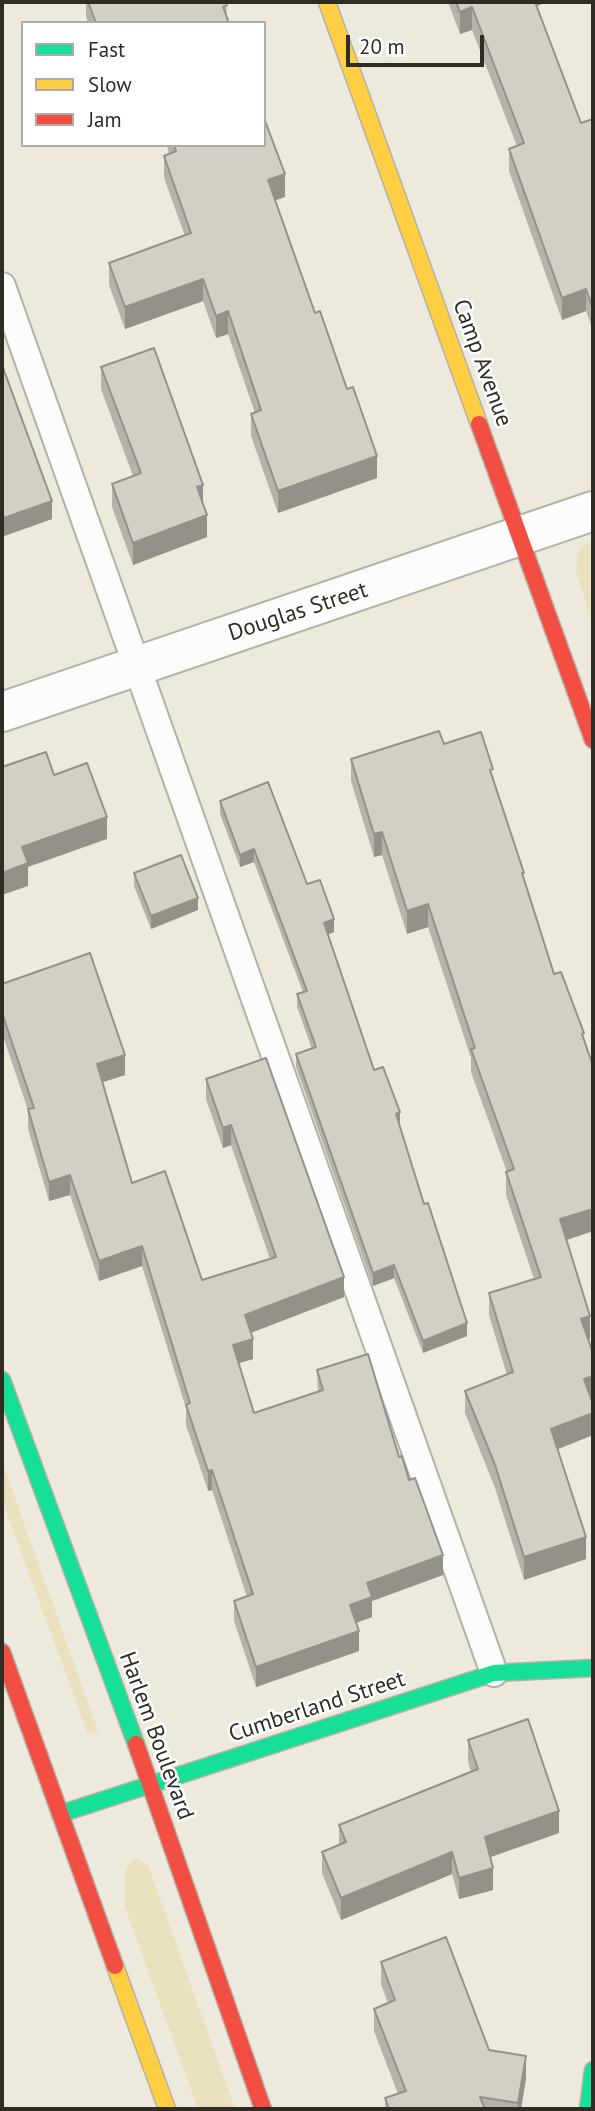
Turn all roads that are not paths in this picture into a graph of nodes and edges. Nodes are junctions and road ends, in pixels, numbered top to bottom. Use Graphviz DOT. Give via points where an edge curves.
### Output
graph roads {
  1 [pos="327,2"];
  2 [pos="2,286"];
  3 [pos="593,512"];
  4 [pos="521,537"];
  5 [pos="136,665"];
  6 [pos="2,712"];
  7 [pos="593,740"];
  8 [pos="2,1380"];
  9 [pos="2,1652"];
  10 [pos="593,1668"];
  11 [pos="494,1673"];
  12 [pos="151,1786"];
  13 [pos="60,1815"];
  14 [pos="593,2074"];
  15 [pos="167,2109"];
  16 [pos="263,2109"];
  17 [pos="587,2109"];
  1 -- 4 [label="street, Camp Avenue"];
  2 -- 5 [label="lane"];
  3 -- 4 [label="street, Douglas Street"];
  4 -- 5 [label="street, Douglas Street"];
  4 -- 7 [label="street, Camp Avenue"];
  5 -- 6 [label="street, Douglas Street"];
  5 -- 11 [label="lane"];
  8 -- 12 [label="street, Harlem Boulevard"];
  9 -- 13 [label="street"];
  10 -- 11 [label="street, Cumberland Street"];
  11 -- 12 [label="street, Cumberland Street"];
  12 -- 13 [label="street, Cumberland Street"];
  12 -- 16 [label="street, Harlem Boulevard"];
  13 -- 15 [label="street"];
  14 -- 17 [label="street"];
}
